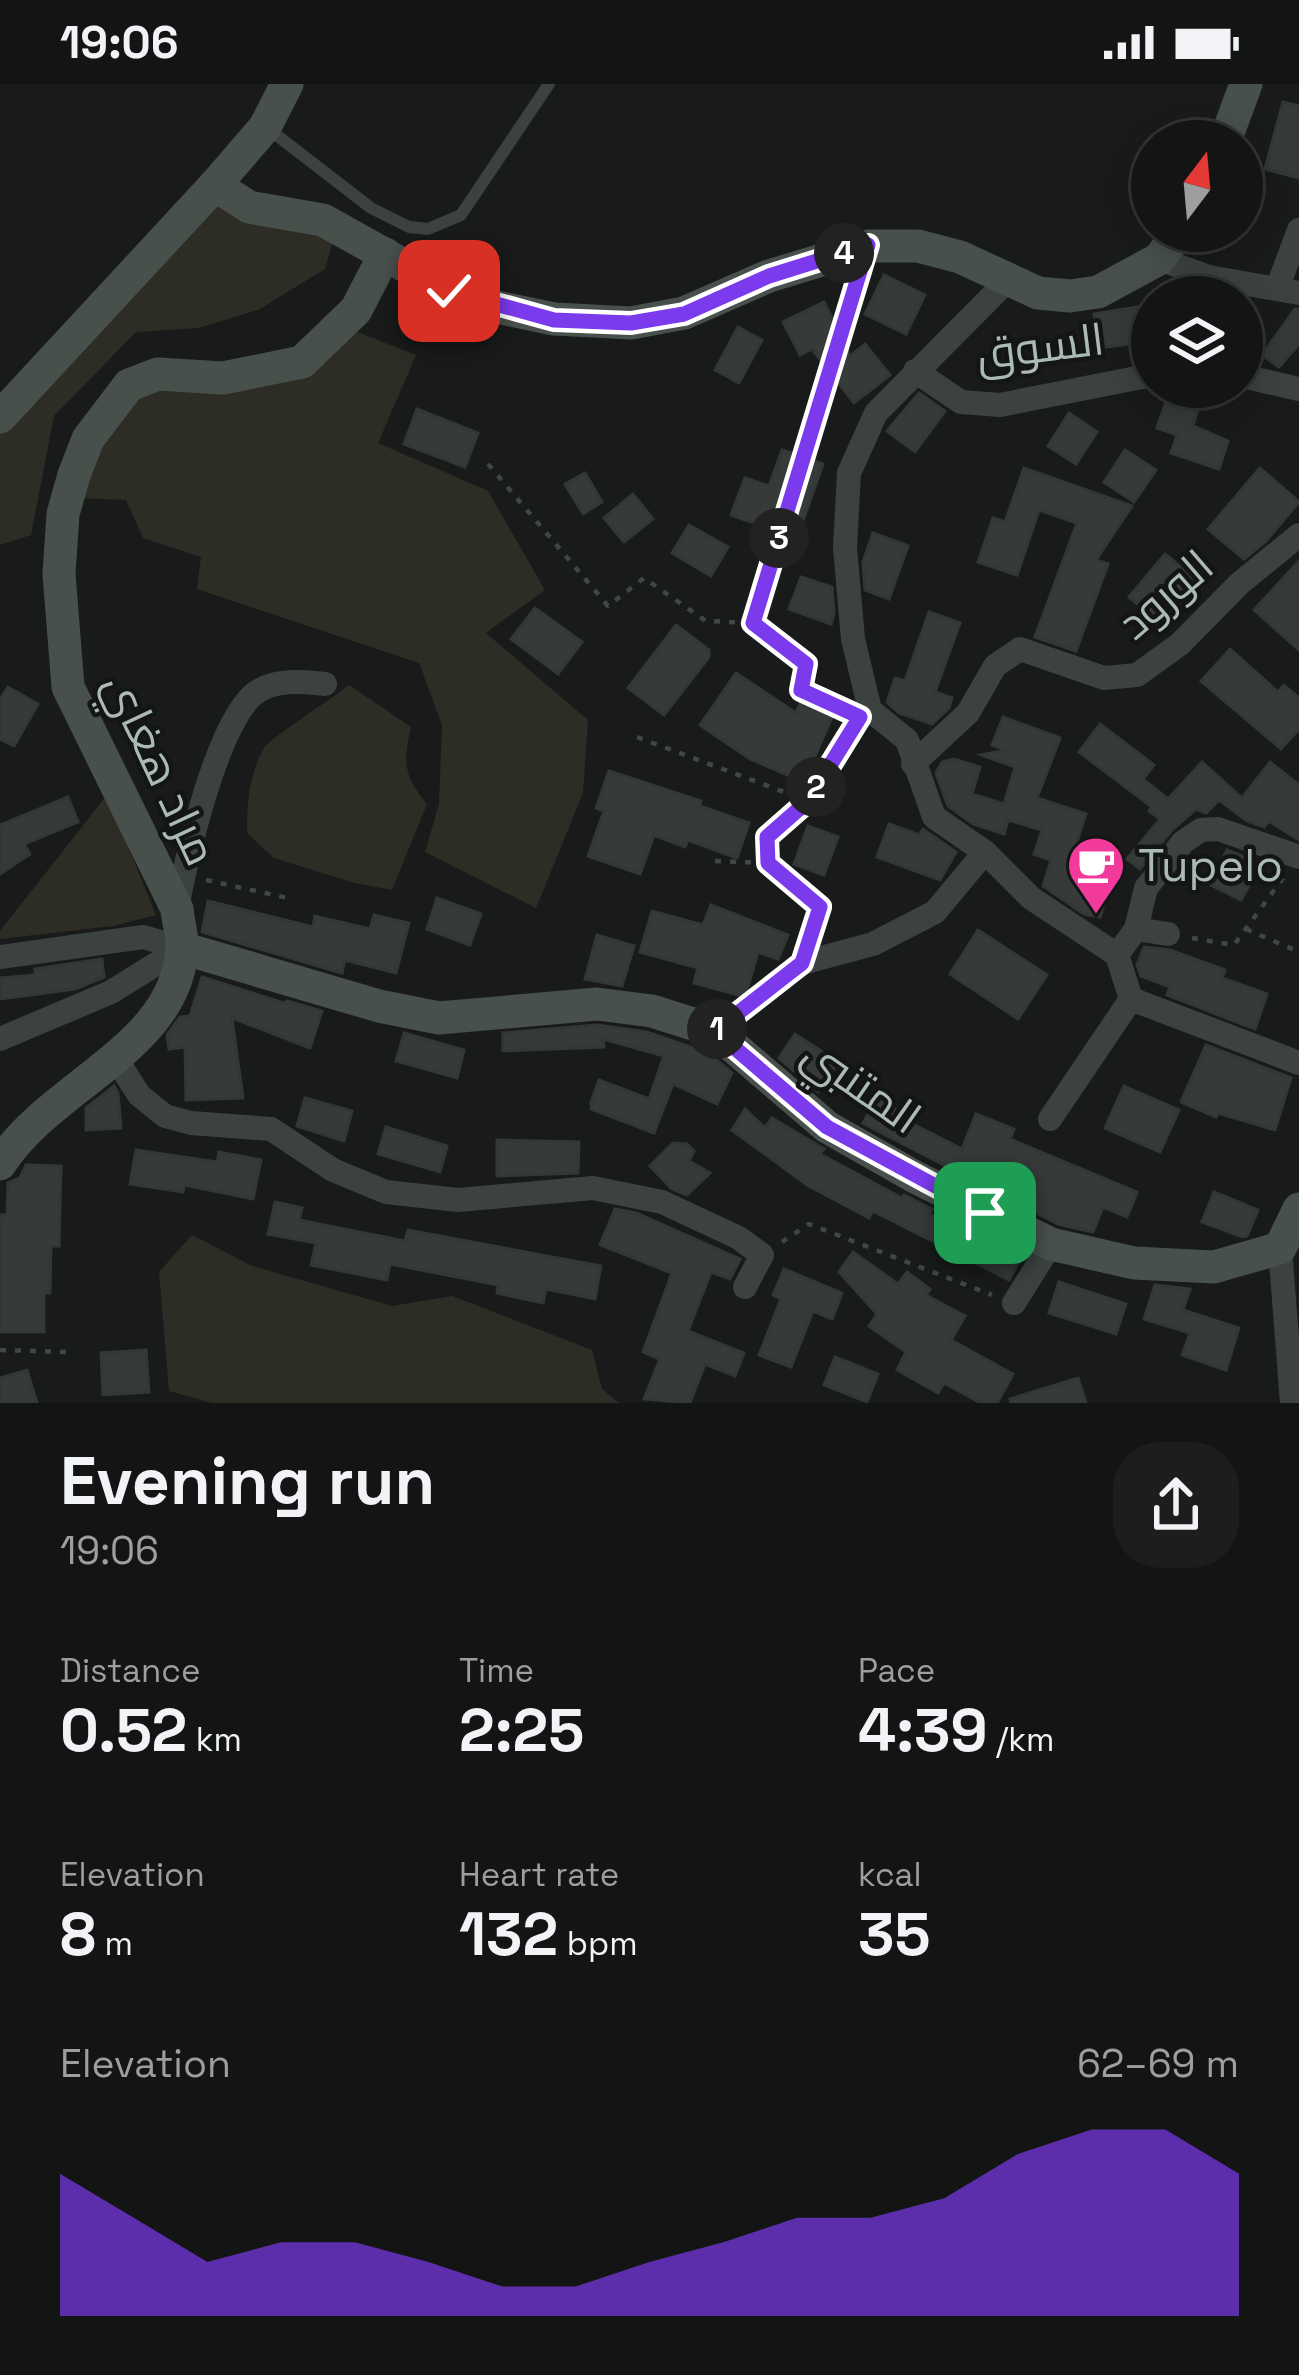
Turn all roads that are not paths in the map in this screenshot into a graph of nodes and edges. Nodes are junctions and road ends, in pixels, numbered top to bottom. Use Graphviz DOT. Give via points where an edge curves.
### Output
graph roads {
  1 [pos="287,84"];
  2 [pos="549,84"];
  3 [pos="1246,84"];
  4 [pos="1233,120"];
  5 [pos="265,127"];
  6 [pos="215,185"];
  7 [pos="1299,230"];
  8 [pos="1165,252"];
  9 [pos="385,254"];
  10 [pos="1160,259"];
  11 [pos="1006,281"];
  12 [pos="1288,291"];
  13 [pos="915,371"];
  14 [pos="1131,379"];
  15 [pos="1263,381"];
  16 [pos="1299,389"];
  17 [pos="0,417"];
  18 [pos="1299,535"];
  19 [pos="325,684"];
  20 [pos="914,764"];
  21 [pos="985,852"];
  22 [pos="1298,858"];
  23 [pos="177,909"];
  24 [pos="1136,928"];
  25 [pos="1168,934"];
  26 [pos="182,948"];
  27 [pos="1117,955"];
  28 [pos="0,957"];
  29 [pos="802,963"];
  30 [pos="1131,998"];
  31 [pos="0,1040"];
  32 [pos="116,1057"];
  33 [pos="1299,1063"];
  34 [pos="1050,1120"];
  35 [pos="0,1164"];
  36 [pos="1299,1209"];
  37 [pos="1051,1244"];
  38 [pos="1290,1257"];
  39 [pos="745,1287"];
  40 [pos="1014,1303"];
  41 [pos="1292,1403"];
  1 -- 5 [label="street"];
  2 -- 5 [label="lane" via="461,215 428,229 371,208"];
  3 -- 4 [label="street"];
  5 -- 6 [label="street"];
  6 -- 9 [label="street" via="249,207 323,220"];
  6 -- 17 [label="street"];
  7 -- 12 [label="street"];
  8 -- 10 [label="street, السوق"];
  9 -- 11 [label="street" via="449,291 554,320 631,323 684,314 868,245 918,246"];
  9 -- 23 [label="street, مراد هغاي" via="356,310 302,362 224,378 158,374 129,385 88,439 74,475 58,574 68,687"];
  10 -- 11 [label="street, السوق" via="1098,292 1070,296"];
  10 -- 12 [label="street"];
  11 -- 13 [label="street, السوق"];
  13 -- 14 [label="street, السوق" via="961,402 1000,404"];
  13 -- 20 [label="street" via="876,413 849,472 845,548 870,710 907,740"];
  15 -- 16 [label="street"];
  18 -- 20 [label="street, الورود" via="1137,675 1104,678 1020,649 994,666 968,713"];
  19 -- 23 [label="street" via="291,681 256,691 233,721 202,802"];
  20 -- 21 [label="street" via="934,817"];
  21 -- 27 [label="street" via="1031,898"];
  21 -- 29 [label="street" via="935,912 873,944"];
  22 -- 24 [label="street" via="1201,830 1146,888"];
  23 -- 26 [label="street, مراد هغاي"];
  24 -- 25 [label="street"];
  24 -- 27 [label="street"];
  26 -- 28 [label="street" via="143,937"];
  26 -- 31 [label="street" via="111,992"];
  26 -- 32 [label="street" via="162,1010"];
  26 -- 37 [label="street, المتنبي" via="439,1018 597,1004 715,1031 827,1127"];
  27 -- 30 [label="street"];
  30 -- 33 [label="street"];
  30 -- 34 [label="street"];
  32 -- 35 [label="street" via="58,1099"];
  32 -- 39 [label="street" via="140,1095 165,1115 271,1130 386,1192 458,1200 593,1188 662,1202 762,1255"];
  36 -- 38 [label="street"];
  37 -- 38 [label="street, المتنبي" via="1134,1263 1214,1267"];
  37 -- 40 [label="street"];
  38 -- 41 [label="street"];
}
